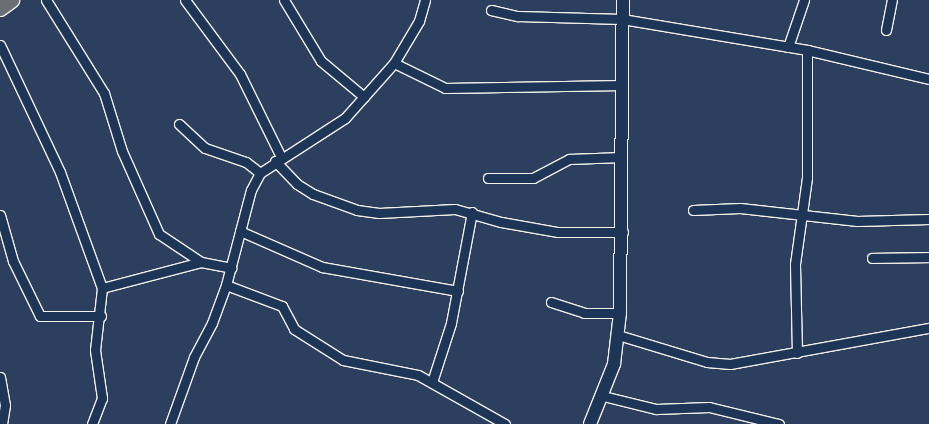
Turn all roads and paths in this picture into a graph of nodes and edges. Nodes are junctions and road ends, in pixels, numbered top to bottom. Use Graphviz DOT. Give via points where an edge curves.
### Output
graph roads {
  1 [pos="11,0"];
  2 [pos="46,0"];
  3 [pos="185,0"];
  4 [pos="284,0"];
  5 [pos="415,0"];
  6 [pos="623,0"];
  7 [pos="804,0"];
  8 [pos="892,0"];
  9 [pos="425,2"];
  10 [pos="0,8"];
  11 [pos="491,10"];
  12 [pos="622,19"];
  13 [pos="886,30"];
  14 [pos="0,46"];
  15 [pos="788,47"];
  16 [pos="807,50"];
  17 [pos="394,63"];
  18 [pos="929,79"];
  19 [pos="623,85"];
  20 [pos="364,97"];
  21 [pos="179,124"];
  22 [pos="622,157"];
  23 [pos="278,159"];
  24 [pos="260,173"];
  25 [pos="488,178"];
  26 [pos="692,210"];
  27 [pos="472,212"];
  28 [pos="0,215"];
  29 [pos="800,216"];
  30 [pos="929,219"];
  31 [pos="240,231"];
  32 [pos="623,232"];
  33 [pos="929,257"];
  34 [pos="872,258"];
  35 [pos="201,262"];
  36 [pos="231,268"];
  37 [pos="226,285"];
  38 [pos="102,288"];
  39 [pos="458,291"];
  40 [pos="551,302"];
  41 [pos="620,313"];
  42 [pos="101,316"];
  43 [pos="929,328"];
  44 [pos="618,335"];
  45 [pos="797,352"];
  46 [pos="0,377"];
  47 [pos="432,382"];
  48 [pos="603,396"];
  49 [pos="2,420"];
  50 [pos="92,424"];
  51 [pos="170,424"];
  52 [pos="506,424"];
  53 [pos="590,424"];
  54 [pos="779,424"];
  1 -- 10 [label="highway"];
  2 -- 35 [label="street" via="104,93 126,160 159,234"];
  3 -- 23 [label="street" via="240,74"];
  4 -- 20 [label="street" via="320,61"];
  5 -- 9 [label="street"];
  6 -- 12 [label="street"];
  7 -- 15 [label="street"];
  8 -- 13 [label="street"];
  9 -- 17 [label="street" via="419,21"];
  11 -- 12 [label="street" via="518,16"];
  12 -- 15 [label="street"];
  12 -- 19 [label="street"];
  14 -- 38 [label="street" via="60,172"];
  15 -- 16 [label="street"];
  16 -- 18 [label="street"];
  16 -- 29 [label="street" via="807,177"];
  17 -- 19 [label="street" via="445,88"];
  17 -- 20 [label="street"];
  19 -- 22 [label="street"];
  20 -- 23 [label="street" via="345,118"];
  21 -- 24 [label="street" via="205,148 246,162"];
  22 -- 25 [label="street" via="569,160 533,178"];
  22 -- 32 [label="street"];
  23 -- 24 [label="street"];
  23 -- 27 [label="street" via="297,184 313,194 357,210 379,213 442,208"];
  24 -- 31 [label="street" via="251,190"];
  26 -- 29 [label="street" via="740,208"];
  27 -- 32 [label="street" via="501,222 558,232"];
  27 -- 39 [label="street"];
  28 -- 42 [label="street" via="13,261 40,316"];
  29 -- 30 [label="street" via="857,221"];
  29 -- 45 [label="street" via="795,264"];
  31 -- 36 [label="street"];
  31 -- 39 [label="street" via="322,267"];
  32 -- 41 [label="street"];
  33 -- 34 [label="street"];
  35 -- 36 [label="street"];
  35 -- 38 [label="street"];
  36 -- 37 [label="street"];
  37 -- 47 [label="street" via="282,306 294,329 343,360 412,373"];
  37 -- 51 [label="street" via="212,323 194,357"];
  38 -- 42 [label="street"];
  39 -- 47 [label="street"];
  40 -- 41 [label="street" via="584,313"];
  41 -- 44 [label="street"];
  42 -- 50 [label="street" via="95,350 102,398"];
  43 -- 45 [label="street"];
  44 -- 45 [label="street" via="707,362 730,364"];
  44 -- 48 [label="street" via="614,364"];
  46 -- 49 [label="street" via="5,405"];
  47 -- 52 [label="street"];
  48 -- 53 [label="street"];
  48 -- 54 [label="street" via="656,409 710,407"];
}
